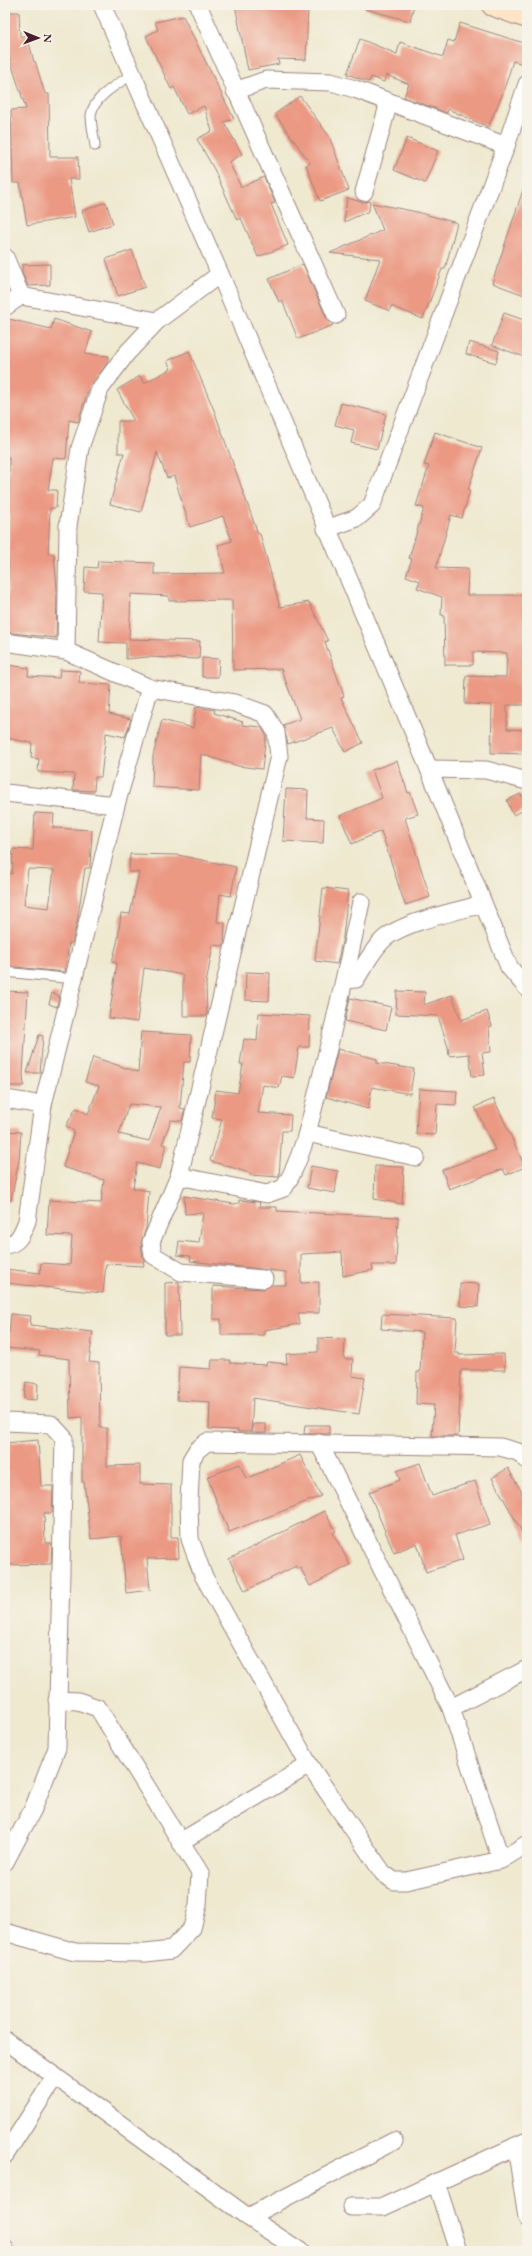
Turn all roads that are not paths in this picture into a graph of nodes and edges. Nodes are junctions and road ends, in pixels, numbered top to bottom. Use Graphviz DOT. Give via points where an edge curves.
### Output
graph roads {
  1 [pos="102,5"];
  2 [pos="198,5"];
  3 [pos="493,5"];
  4 [pos="527,17"];
  5 [pos="133,74"];
  6 [pos="527,84"];
  7 [pos="235,91"];
  8 [pos="389,102"];
  9 [pos="95,146"];
  10 [pos="506,146"];
  11 [pos="364,192"];
  12 [pos="5,257"];
  13 [pos="220,274"];
  14 [pos="21,296"];
  15 [pos="5,307"];
  16 [pos="336,315"];
  17 [pos="157,321"];
  18 [pos="326,529"];
  19 [pos="5,642"];
  20 [pos="66,650"];
  21 [pos="150,688"];
  22 [pos="429,769"];
  23 [pos="527,781"];
  24 [pos="5,793"];
  25 [pos="116,805"];
  26 [pos="361,902"];
  27 [pos="482,904"];
  28 [pos="5,972"];
  29 [pos="74,979"];
  30 [pos="345,980"];
  31 [pos="527,988"];
  32 [pos="5,1099"];
  33 [pos="43,1105"];
  34 [pos="307,1133"];
  35 [pos="416,1157"];
  36 [pos="179,1176"];
  37 [pos="5,1245"];
  38 [pos="264,1278"];
  39 [pos="5,1422"];
  40 [pos="319,1443"];
  41 [pos="527,1460"];
  42 [pos="527,1669"];
  43 [pos="57,1700"];
  44 [pos="451,1708"];
  45 [pos="309,1765"];
  46 [pos="180,1842"];
  47 [pos="527,1844"];
  48 [pos="501,1860"];
  49 [pos="5,1862"];
  50 [pos="5,1932"];
  51 [pos="5,2040"];
  52 [pos="55,2077"];
  53 [pos="394,2141"];
  54 [pos="522,2143"];
  55 [pos="5,2155"];
  56 [pos="436,2182"];
  57 [pos="352,2208"];
  58 [pos="248,2217"];
  59 [pos="527,2218"];
  60 [pos="300,2251"];
  61 [pos="458,2251"];
  1 -- 5 [label="street"];
  2 -- 7 [label="street"];
  3 -- 4 [label="main road"];
  5 -- 9 [label="lane" via="109,90 95,105 91,114"];
  5 -- 13 [label="street"];
  6 -- 10 [label="street"];
  7 -- 8 [label="street" via="266,80 331,82"];
  7 -- 16 [label="street"];
  8 -- 10 [label="street"];
  8 -- 11 [label="street"];
  10 -- 18 [label="street" via="372,505 357,518"];
  12 -- 14 [label="street"];
  13 -- 17 [label="street"];
  13 -- 18 [label="street"];
  14 -- 15 [label="street"];
  14 -- 17 [label="street"];
  17 -- 20 [label="street" via="126,354 100,389 80,448 68,526"];
  18 -- 22 [label="street"];
  19 -- 20 [label="street"];
  20 -- 21 [label="street"];
  21 -- 25 [label="street"];
  21 -- 36 [label="street" via="235,703 265,714 276,732 279,756"];
  22 -- 23 [label="street" via="486,770"];
  22 -- 27 [label="street"];
  24 -- 25 [label="street"];
  25 -- 29 [label="street"];
  26 -- 30 [label="street"];
  27 -- 30 [label="street" via="425,920 385,938 356,978"];
  27 -- 31 [label="street" via="509,967"];
  28 -- 29 [label="lane"];
  29 -- 33 [label="street"];
  30 -- 34 [label="street"];
  32 -- 33 [label="street"];
  33 -- 37 [label="street" via="27,1221 20,1238"];
  34 -- 35 [label="street"];
  34 -- 36 [label="street" via="293,1173 284,1188 267,1194"];
  36 -- 38 [label="street" via="151,1242 152,1255 181,1272"];
  39 -- 43 [label="street" via="51,1424 64,1438"];
  40 -- 41 [label="street" via="500,1447 518,1452"];
  40 -- 44 [label="street"];
  40 -- 45 [label="street" via="207,1442 197,1450 191,1460 189,1502 190,1538 203,1575"];
  42 -- 44 [label="street"];
  43 -- 46 [label="street" via="78,1701 98,1708"];
  43 -- 49 [label="street" via="57,1748 34,1809"];
  44 -- 48 [label="street"];
  45 -- 46 [label="street"];
  45 -- 48 [label="street" via="383,1873 394,1881 406,1881"];
  46 -- 50 [label="street" via="200,1873 198,1905 192,1928 171,1950 146,1953 75,1952"];
  47 -- 48 [label="street"];
  51 -- 52 [label="street"];
  52 -- 55 [label="street"];
  52 -- 58 [label="street"];
  53 -- 58 [label="street"];
  54 -- 56 [label="street"];
  54 -- 59 [label="street"];
  56 -- 57 [label="street" via="383,2207"];
  56 -- 61 [label="street"];
  58 -- 60 [label="street"];
}
